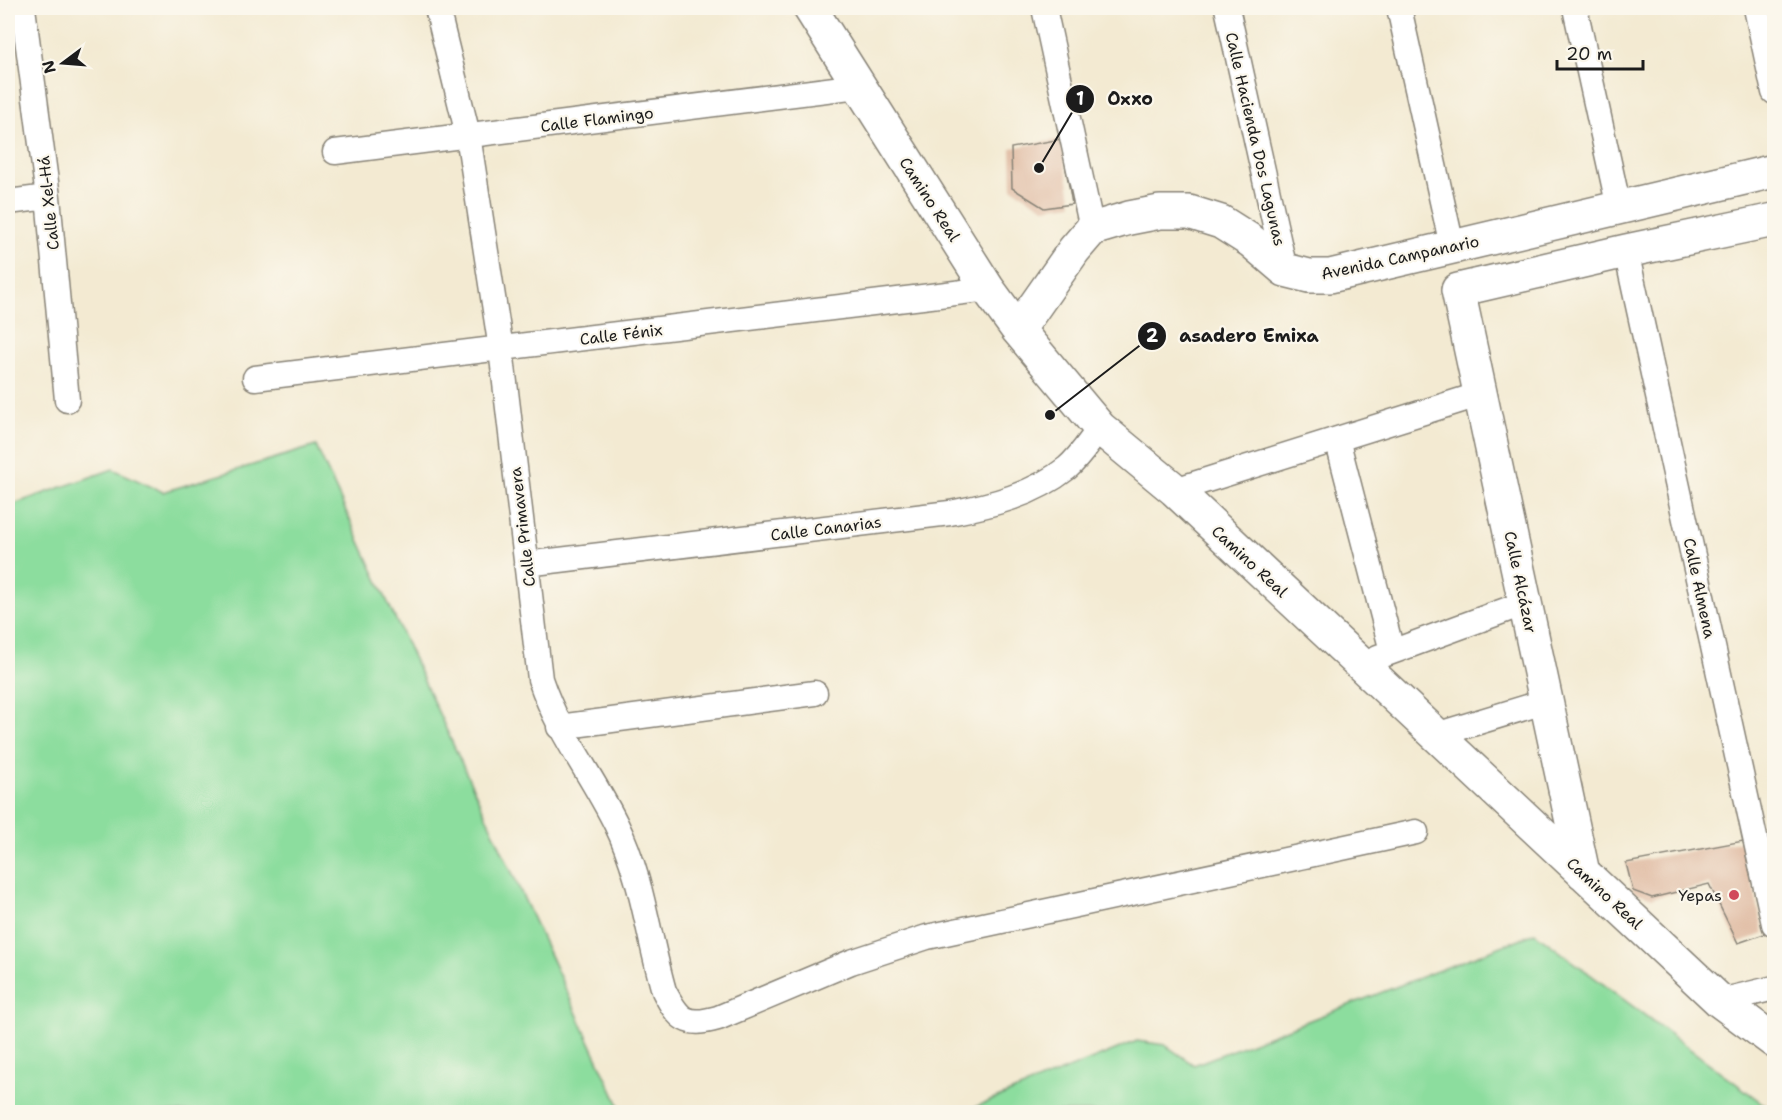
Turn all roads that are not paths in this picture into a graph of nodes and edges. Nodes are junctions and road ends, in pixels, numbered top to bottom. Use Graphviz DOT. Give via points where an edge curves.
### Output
graph roads {
  1 [pos="23,8"];
  2 [pos="437,8"];
  3 [pos="810,8"];
  4 [pos="1044,8"];
  5 [pos="1227,8"];
  6 [pos="1399,8"];
  7 [pos="1575,8"];
  8 [pos="1756,8"];
  9 [pos="858,86"];
  10 [pos="1774,92"];
  11 [pos="468,135"];
  12 [pos="335,152"];
  13 [pos="1774,171"];
  14 [pos="48,198"];
  15 [pos="8,202"];
  16 [pos="1618,208"];
  17 [pos="1774,220"];
  18 [pos="1092,229"];
  19 [pos="1452,246"];
  20 [pos="1626,251"];
  21 [pos="1286,270"];
  22 [pos="988,289"];
  23 [pos="1018,330"];
  24 [pos="501,349"];
  25 [pos="255,378"];
  26 [pos="1481,394"];
  27 [pos="67,400"];
  28 [pos="1100,428"];
  29 [pos="1337,439"];
  30 [pos="1175,490"];
  31 [pos="526,564"];
  32 [pos="1525,603"];
  33 [pos="1392,651"];
  34 [pos="1360,663"];
  35 [pos="815,693"];
  36 [pos="1546,701"];
  37 [pos="559,727"];
  38 [pos="1436,735"];
  39 [pos="1416,832"];
  40 [pos="1583,873"];
  41 [pos="1774,924"];
  42 [pos="1774,988"];
  43 [pos="1720,1001"];
  44 [pos="1774,1041"];
  1 -- 14 [label="street, Calle Xel-Há"];
  2 -- 11 [label="street, Calle Primavera"];
  3 -- 9 [label="street, Camino Real"];
  4 -- 18 [label="street"];
  5 -- 21 [label="street, Calle Hacienda Dos Lagunas"];
  6 -- 19 [label="street"];
  7 -- 16 [label="street"];
  8 -- 10 [label="street"];
  9 -- 11 [label="street, Calle Flamingo"];
  9 -- 22 [label="street, Camino Real"];
  11 -- 12 [label="street, Calle Flamingo"];
  11 -- 24 [label="street, Calle Primavera"];
  13 -- 16 [label="street, Avenida Campanario"];
  14 -- 15 [label="street"];
  14 -- 27 [label="street, Calle Xel-Há"];
  16 -- 19 [label="street, Avenida Campanario"];
  17 -- 20 [label="street"];
  18 -- 21 [label="street, Avenida Campanario" via="1150,214 1189,212 1221,222"];
  18 -- 23 [label="street"];
  19 -- 21 [label="street, Avenida Campanario" via="1330,276"];
  20 -- 26 [label="street, Calle Alcázar" via="1458,290"];
  20 -- 41 [label="street, Calle Almena"];
  22 -- 23 [label="street, Camino Real"];
  22 -- 24 [label="street, Calle Fénix"];
  23 -- 28 [label="street, Camino Real"];
  24 -- 25 [label="street, Calle Fénix"];
  24 -- 31 [label="street, Calle Primavera"];
  26 -- 29 [label="street"];
  26 -- 32 [label="street, Calle Alcázar"];
  28 -- 30 [label="street, Camino Real"];
  28 -- 31 [label="street, Calle Canarias" via="1067,467 1023,494 993,504 950,513"];
  29 -- 30 [label="street"];
  29 -- 33 [label="street"];
  30 -- 34 [label="street, Camino Real"];
  31 -- 37 [label="street, Calle Primavera" via="540,679"];
  32 -- 33 [label="street"];
  32 -- 36 [label="street, Calle Alcázar"];
  33 -- 34 [label="street"];
  34 -- 38 [label="street, Camino Real"];
  35 -- 37 [label="street"];
  36 -- 38 [label="street"];
  36 -- 40 [label="street, Calle Alcázar"];
  37 -- 39 [label="street, Calle Primavera" via="616,824 630,856 664,991 685,1021 701,1023 851,962 927,937"];
  38 -- 40 [label="street, Camino Real"];
  40 -- 43 [label="street, Camino Real"];
  42 -- 43 [label="street"];
  43 -- 44 [label="street, Camino Real"];
}
